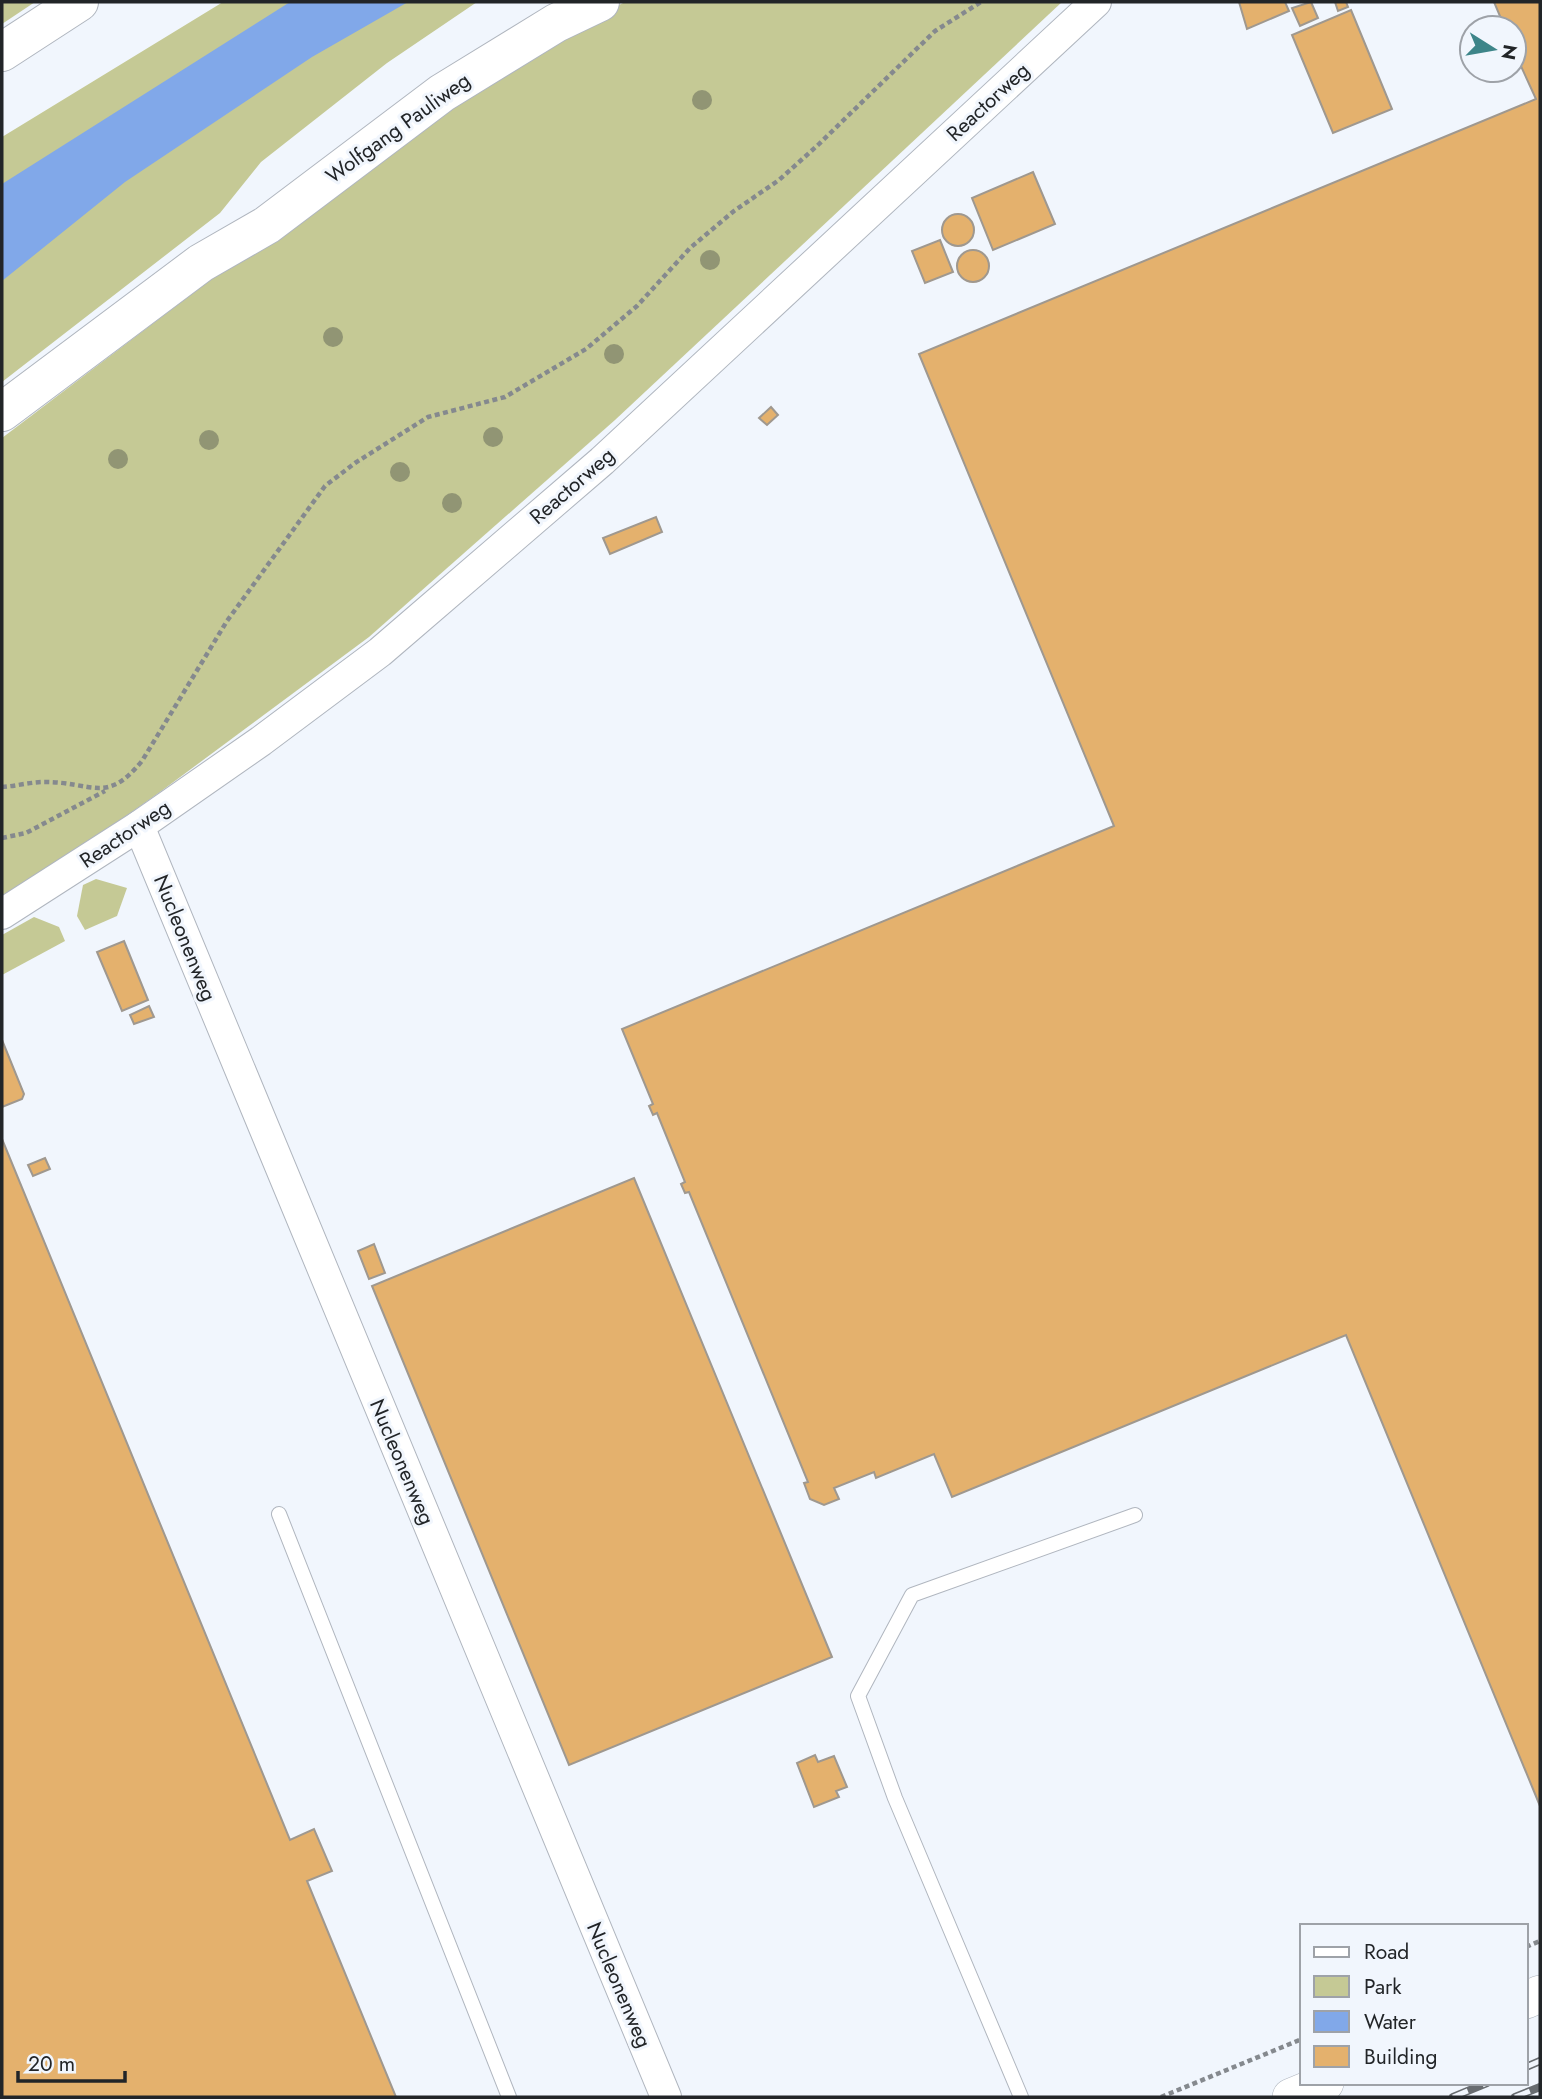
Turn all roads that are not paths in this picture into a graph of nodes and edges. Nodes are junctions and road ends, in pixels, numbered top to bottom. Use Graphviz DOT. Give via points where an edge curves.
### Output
graph roads {
  1 [pos="79,2"];
  2 [pos="545,2"];
  3 [pos="600,2"];
  4 [pos="1096,2"];
  5 [pos="2,52"];
  6 [pos="201,263"];
  7 [pos="2,412"];
  8 [pos="139,826"];
  9 [pos="2,914"];
  10 [pos="279,1514"];
  11 [pos="1135,1515"];
  12 [pos="1320,2085"];
  13 [pos="509,2097"];
  14 [pos="666,2097"];
  15 [pos="1021,2097"];
  16 [pos="1291,2097"];
  1 -- 5 [label="main road"];
  2 -- 6 [label="main road, Wolfgang Pauliweg" via="429,71 249,210"];
  3 -- 6 [label="main road, Wolfgang Pauliweg" via="556,23 442,93 267,225"];
  4 -- 8 [label="street, Reactorweg" via="570,488 380,652"];
  6 -- 7 [label="main road, Wolfgang Pauliweg"];
  8 -- 9 [label="street, Reactorweg"];
  8 -- 14 [label="street, Nucleonenweg"];
  10 -- 13 [label="lane"];
  11 -- 15 [label="lane" via="912,1595 858,1696 895,1798"];
  12 -- 16 [label="street"];
}
